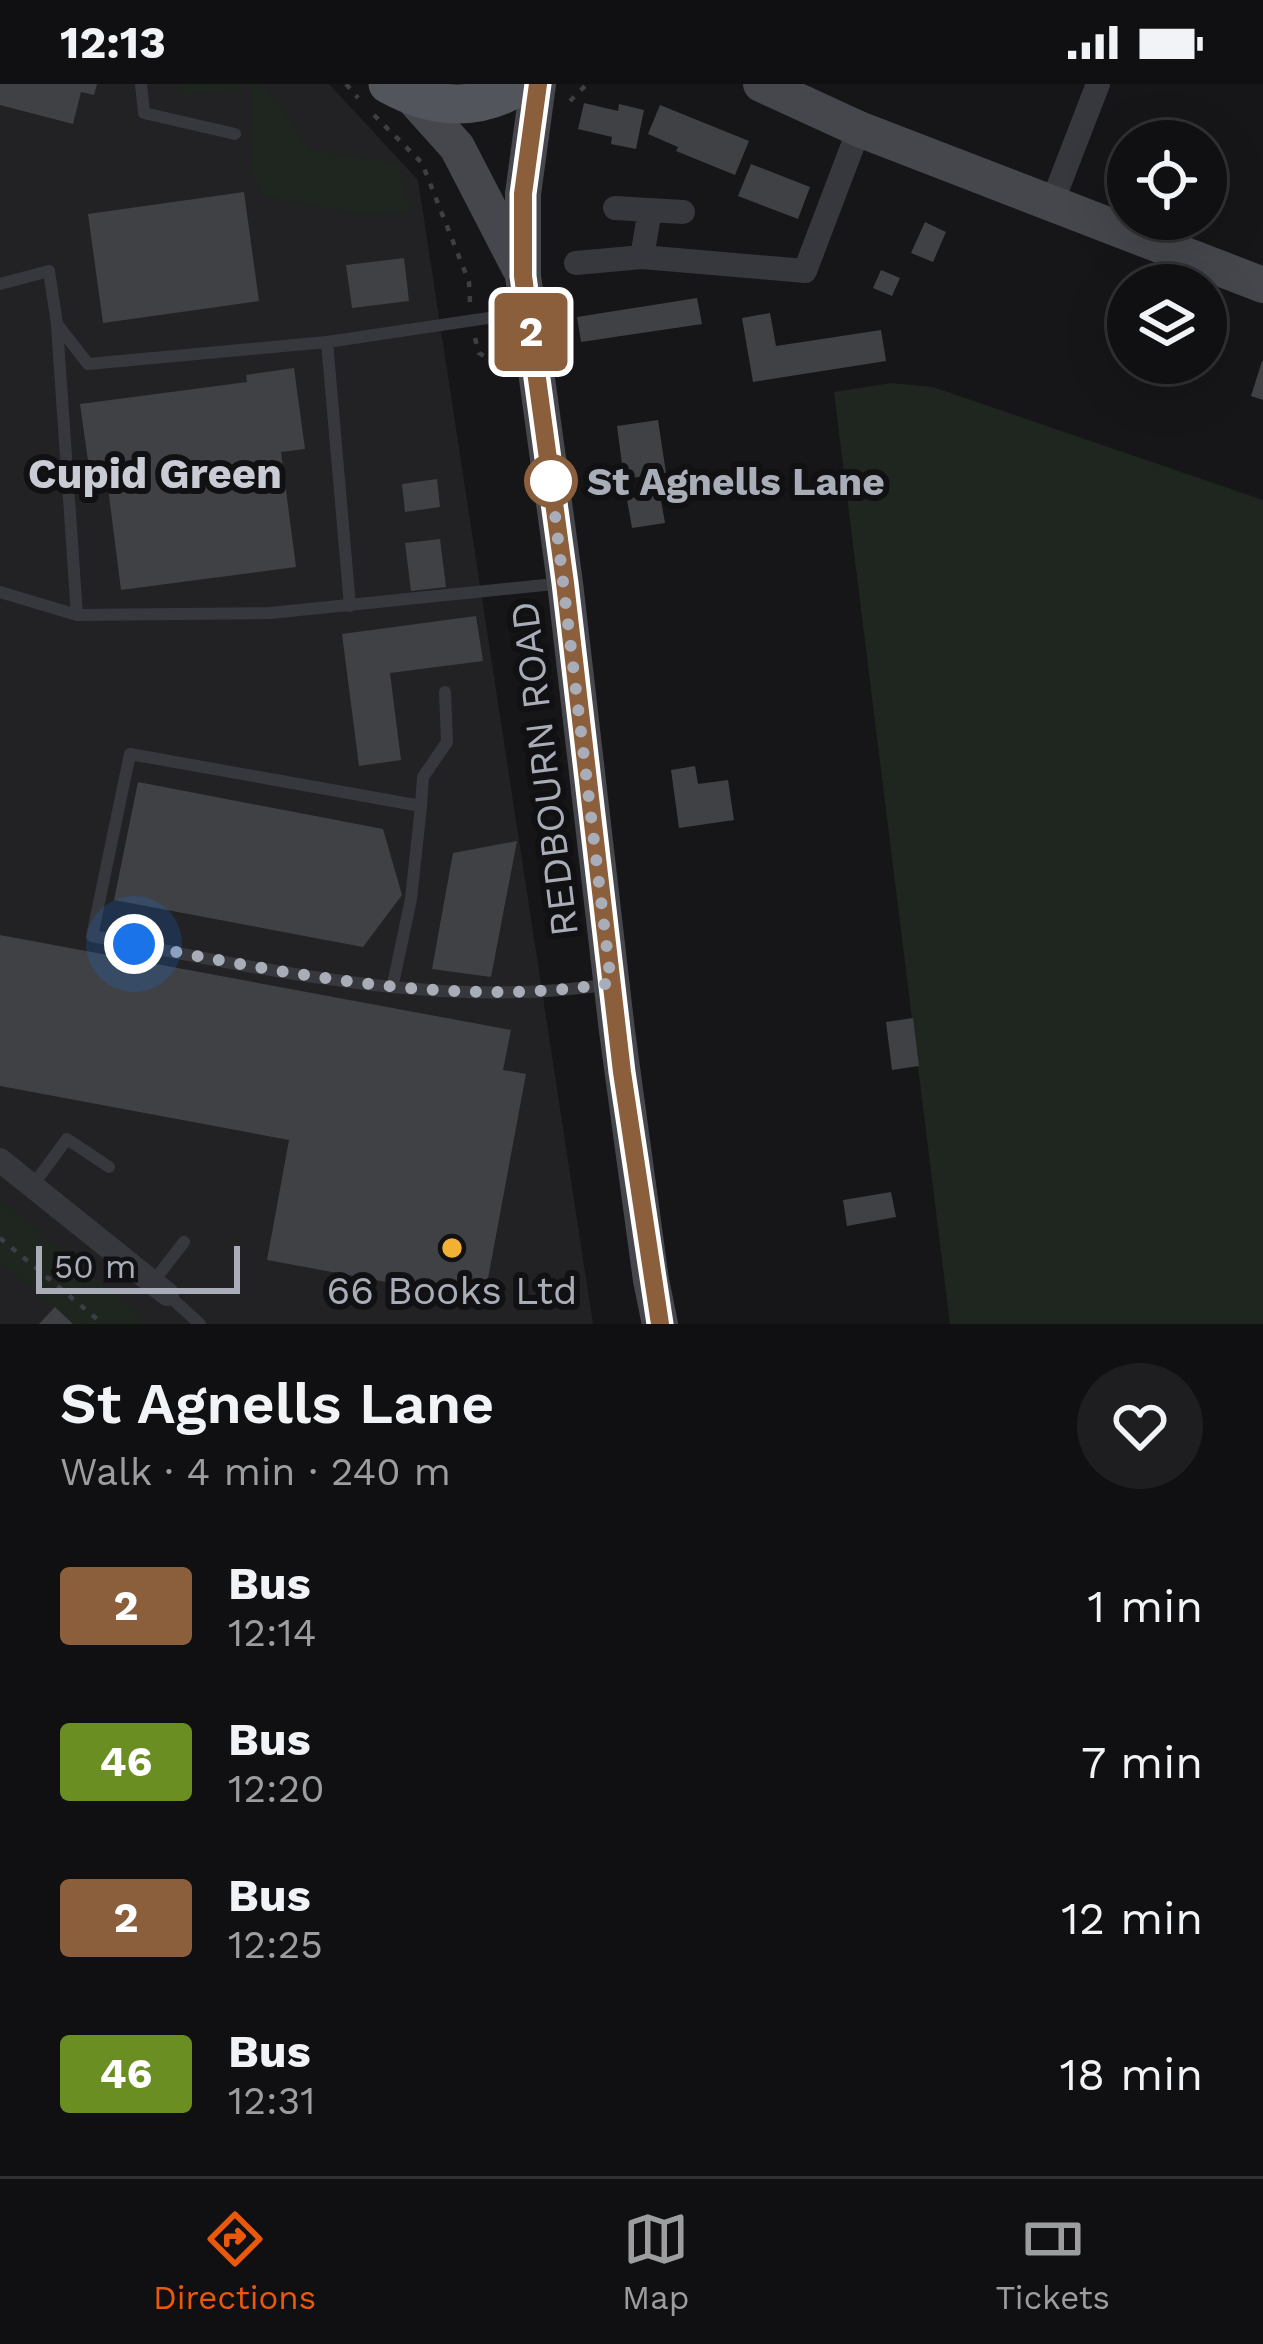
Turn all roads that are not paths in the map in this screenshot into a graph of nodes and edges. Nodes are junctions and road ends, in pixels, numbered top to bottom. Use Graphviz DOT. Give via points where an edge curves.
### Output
graph roads {
  1 [pos="141,84"];
  2 [pos="523,84"];
  3 [pos="538,84"];
  4 [pos="1098,84"];
  5 [pos="769,86"];
  6 [pos="400,91"];
  7 [pos="859,129"];
  8 [pos="235,134"];
  9 [pos="1052,203"];
  10 [pos="615,208"];
  11 [pos="650,210"];
  12 [pos="683,212"];
  13 [pos="642,257"];
  14 [pos="576,263"];
  15 [pos="523,276"];
  16 [pos="0,284"];
  17 [pos="1263,285"];
  18 [pos="528,313"];
  19 [pos="57,324"];
  20 [pos="327,341"];
  21 [pos="565,583"];
  22 [pos="0,592"];
  23 [pos="350,605"];
  24 [pos="77,615"];
  25 [pos="445,692"];
  26 [pos="422,806"];
  27 [pos="611,983"];
  28 [pos="393,984"];
  29 [pos="0,1160"];
  30 [pos="109,1166"];
  31 [pos="33,1186"];
  32 [pos="184,1242"];
  33 [pos="160,1288"];
  34 [pos="200,1324"];
  35 [pos="660,1324"];
  1 -- 8 [label="lane" via="144,112"];
  2 -- 6 [label="main road" via="467,105"];
  3 -- 15 [label="main road, REDBOURN ROAD" via="523,194"];
  4 -- 9 [label="street"];
  5 -- 7 [label="main road"];
  6 -- 15 [label="main road, REDBOURN ROAD" via="457,147"];
  7 -- 9 [label="main road"];
  7 -- 13 [label="street" via="805,271"];
  9 -- 17 [label="main road"];
  10 -- 11 [label="street"];
  11 -- 12 [label="street"];
  11 -- 13 [label="street"];
  13 -- 14 [label="street"];
  15 -- 18 [label="main road, REDBOURN ROAD"];
  16 -- 19 [label="lane" via="49,271"];
  18 -- 20 [label="lane"];
  18 -- 21 [label="main road, REDBOURN ROAD"];
  19 -- 20 [label="lane" via="88,364"];
  19 -- 24 [label="lane"];
  20 -- 23 [label="lane"];
  21 -- 23 [label="lane"];
  21 -- 27 [label="main road, REDBOURN ROAD"];
  22 -- 24 [label="lane"];
  23 -- 24 [label="lane" via="269,614"];
  25 -- 26 [label="lane" via="447,742 423,777"];
  26 -- 28 [label="lane"];
  26 -- 28 [label="lane" via="130,754 92,936"];
  27 -- 28 [label="lane" via="478,994"];
  27 -- 35 [label="main road, REDBOURN ROAD"];
  29 -- 31 [label="street"];
  30 -- 31 [label="lane" via="68,1139"];
  31 -- 33 [label="street"];
  32 -- 33 [label="lane"];
  33 -- 34 [label="lane"];
}
